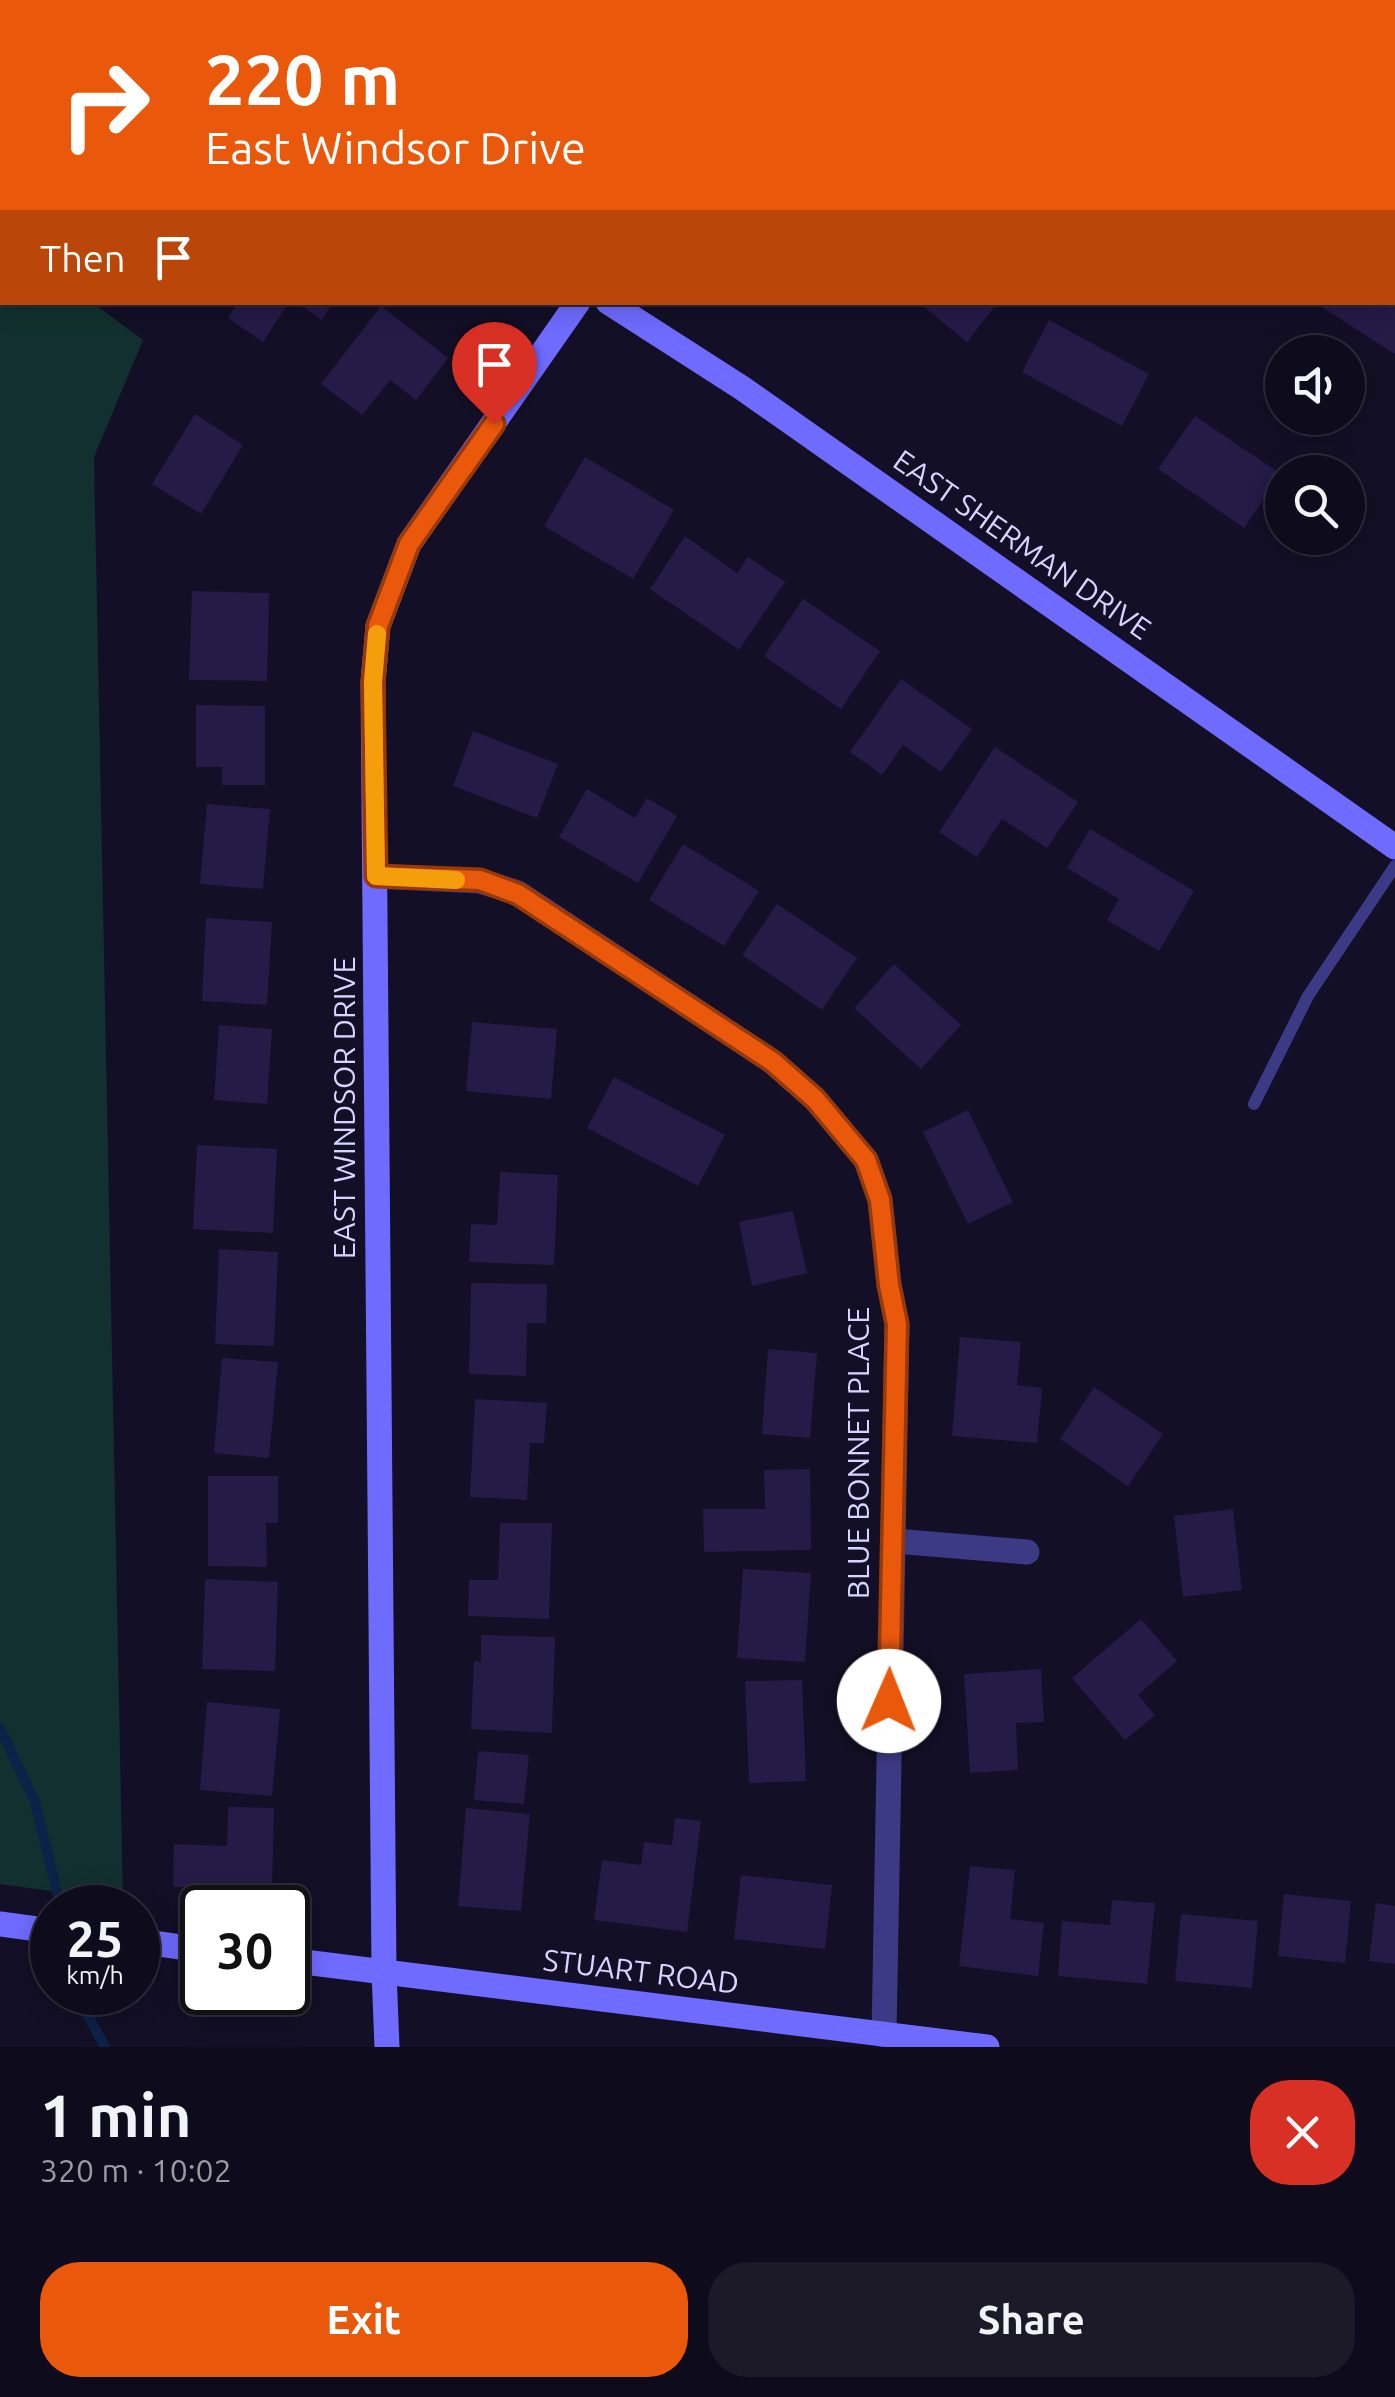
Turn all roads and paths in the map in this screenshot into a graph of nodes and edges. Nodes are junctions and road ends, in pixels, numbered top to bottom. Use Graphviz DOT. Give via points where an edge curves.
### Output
graph roads {
  1 [pos="576,305"];
  2 [pos="613,305"];
  3 [pos="1395,847"];
  4 [pos="1395,866"];
  5 [pos="376,876"];
  6 [pos="1254,1104"];
  7 [pos="895,1541"];
  8 [pos="1027,1552"];
  9 [pos="0,1924"];
  10 [pos="30,1928"];
  11 [pos="310,1963"];
  12 [pos="384,1972"];
  13 [pos="884,2035"];
  14 [pos="387,2047"];
  15 [pos="987,2047"];
  1 -- 5 [label="street, EAST WINDSOR DRIVE" via="409,544 378,626"];
  2 -- 3 [label="street, EAST SHERMAN DRIVE" via="742,388"];
  4 -- 6 [label="lane" via="1308,996"];
  5 -- 7 [label="street, BLUE BONNET PLACE" via="480,880 518,894 773,1062 866,1160 880,1200 897,1324"];
  5 -- 12 [label="street, EAST WINDSOR DRIVE"];
  7 -- 8 [label="street"];
  7 -- 13 [label="street, BLUE BONNET PLACE"];
  9 -- 10 [label="street"];
  11 -- 12 [label="street, STUART ROAD"];
  12 -- 13 [label="street, STUART ROAD"];
  12 -- 14 [label="street, EAST WINDSOR DRIVE"];
  13 -- 15 [label="street, STUART ROAD"];
}
